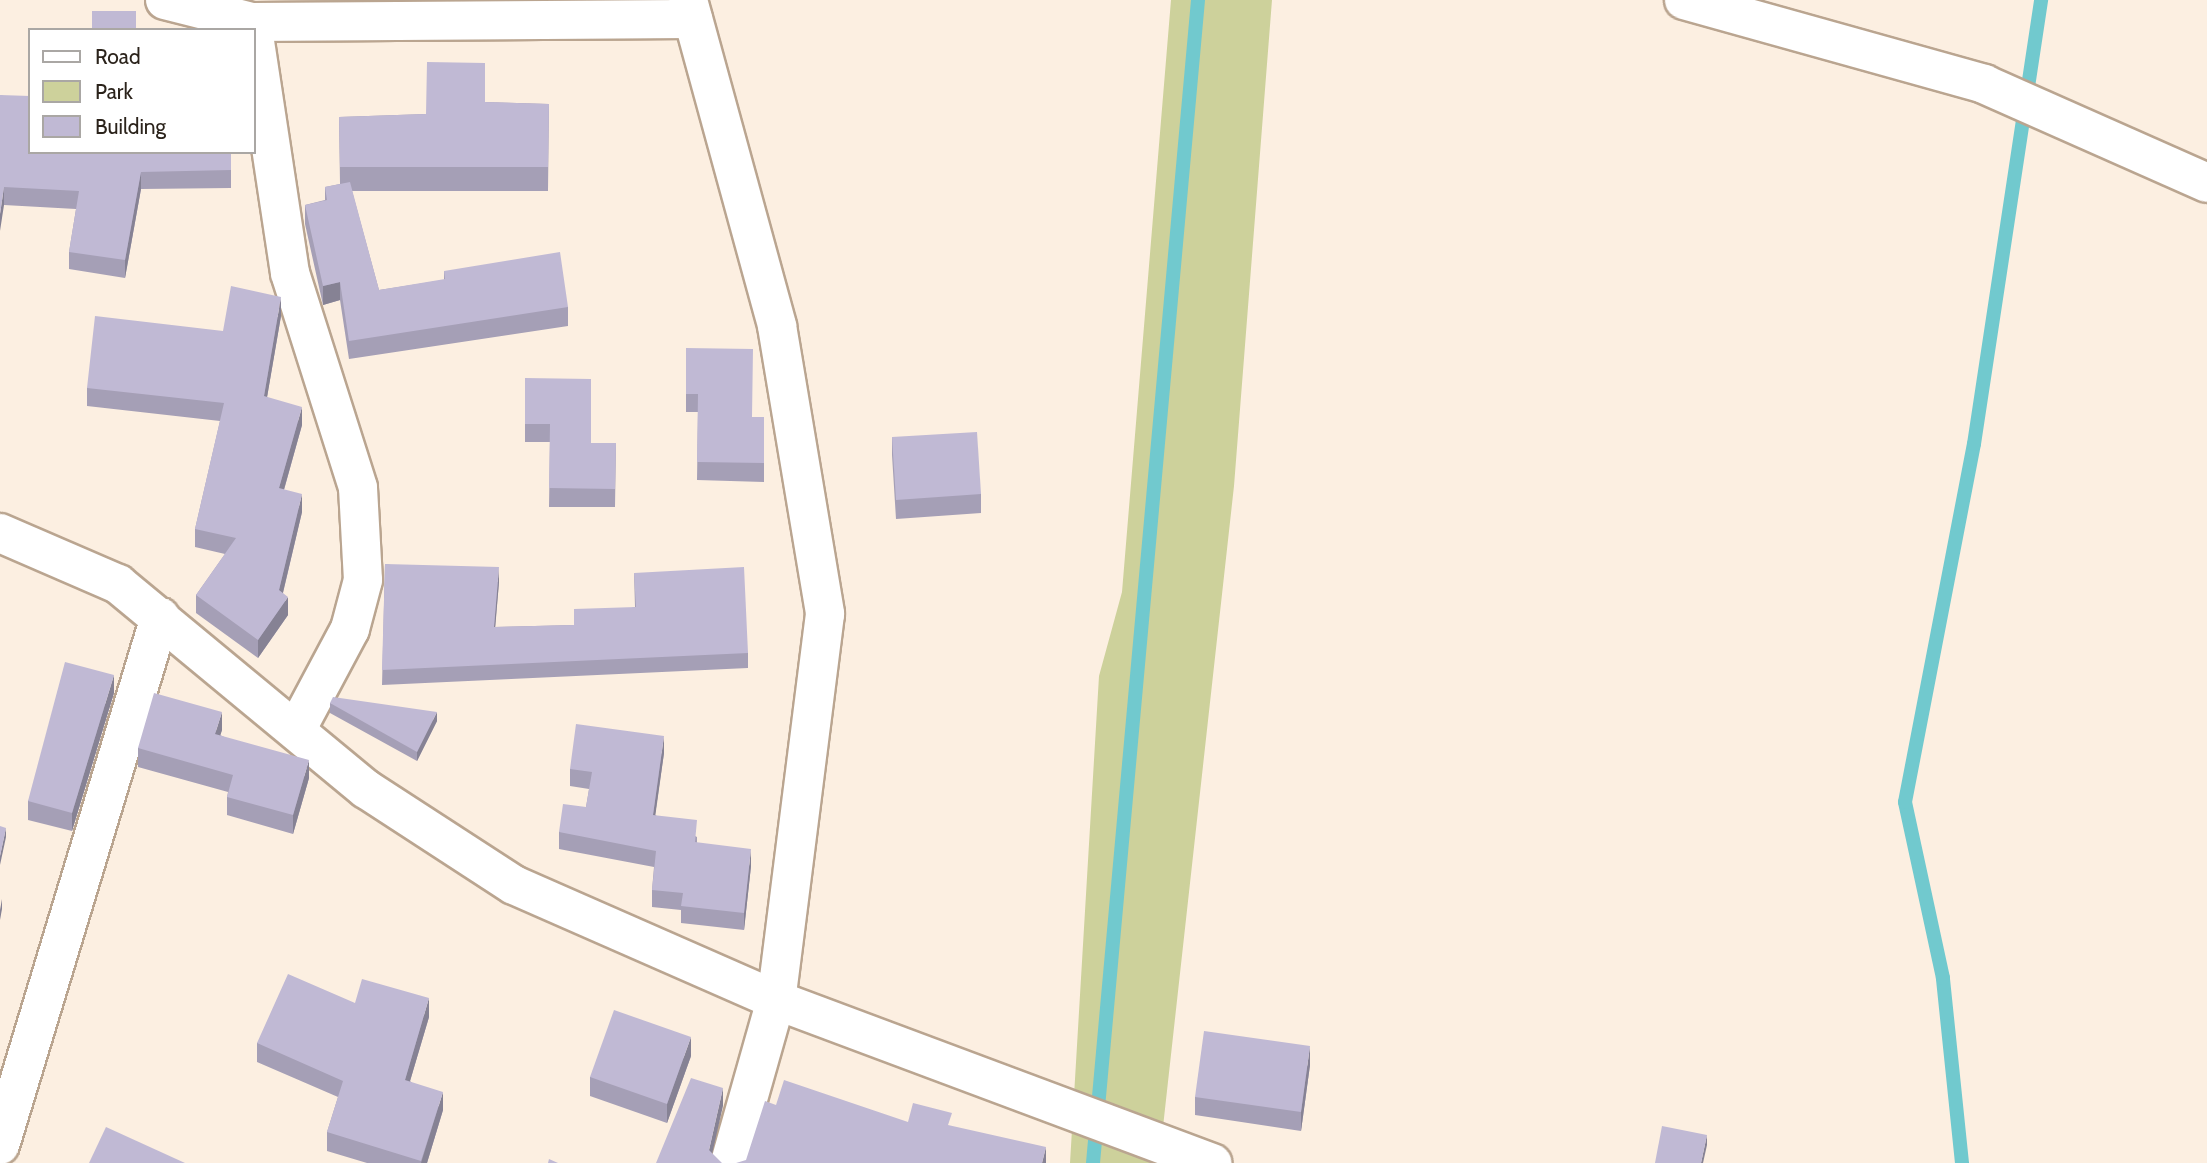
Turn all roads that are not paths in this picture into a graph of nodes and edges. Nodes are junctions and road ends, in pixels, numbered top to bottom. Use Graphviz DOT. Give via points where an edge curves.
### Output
graph roads {
  1 [pos="165,0"];
  2 [pos="1684,0"];
  3 [pos="690,9"];
  4 [pos="250,28"];
  5 [pos="256,29"];
  6 [pos="256,49"];
  7 [pos="2207,183"];
  8 [pos="0,533"];
  9 [pos="160,617"];
  10 [pos="296,730"];
  11 [pos="776,1000"];
  12 [pos="0,1145"];
  13 [pos="730,1163"];
  14 [pos="1213,1163"];
  1 -- 4 [label="street"];
  2 -- 7 [label="street" via="1984,83"];
  3 -- 5 [label="street"];
  3 -- 11 [label="street" via="777,326 825,614"];
  6 -- 10 [label="street" via="290,273 358,488 363,580 350,629"];
  8 -- 9 [label="street" via="118,584"];
  9 -- 10 [label="street"];
  9 -- 12 [label="street"];
  10 -- 11 [label="street" via="366,789 513,885"];
  11 -- 13 [label="street"];
  11 -- 14 [label="street"];
}
